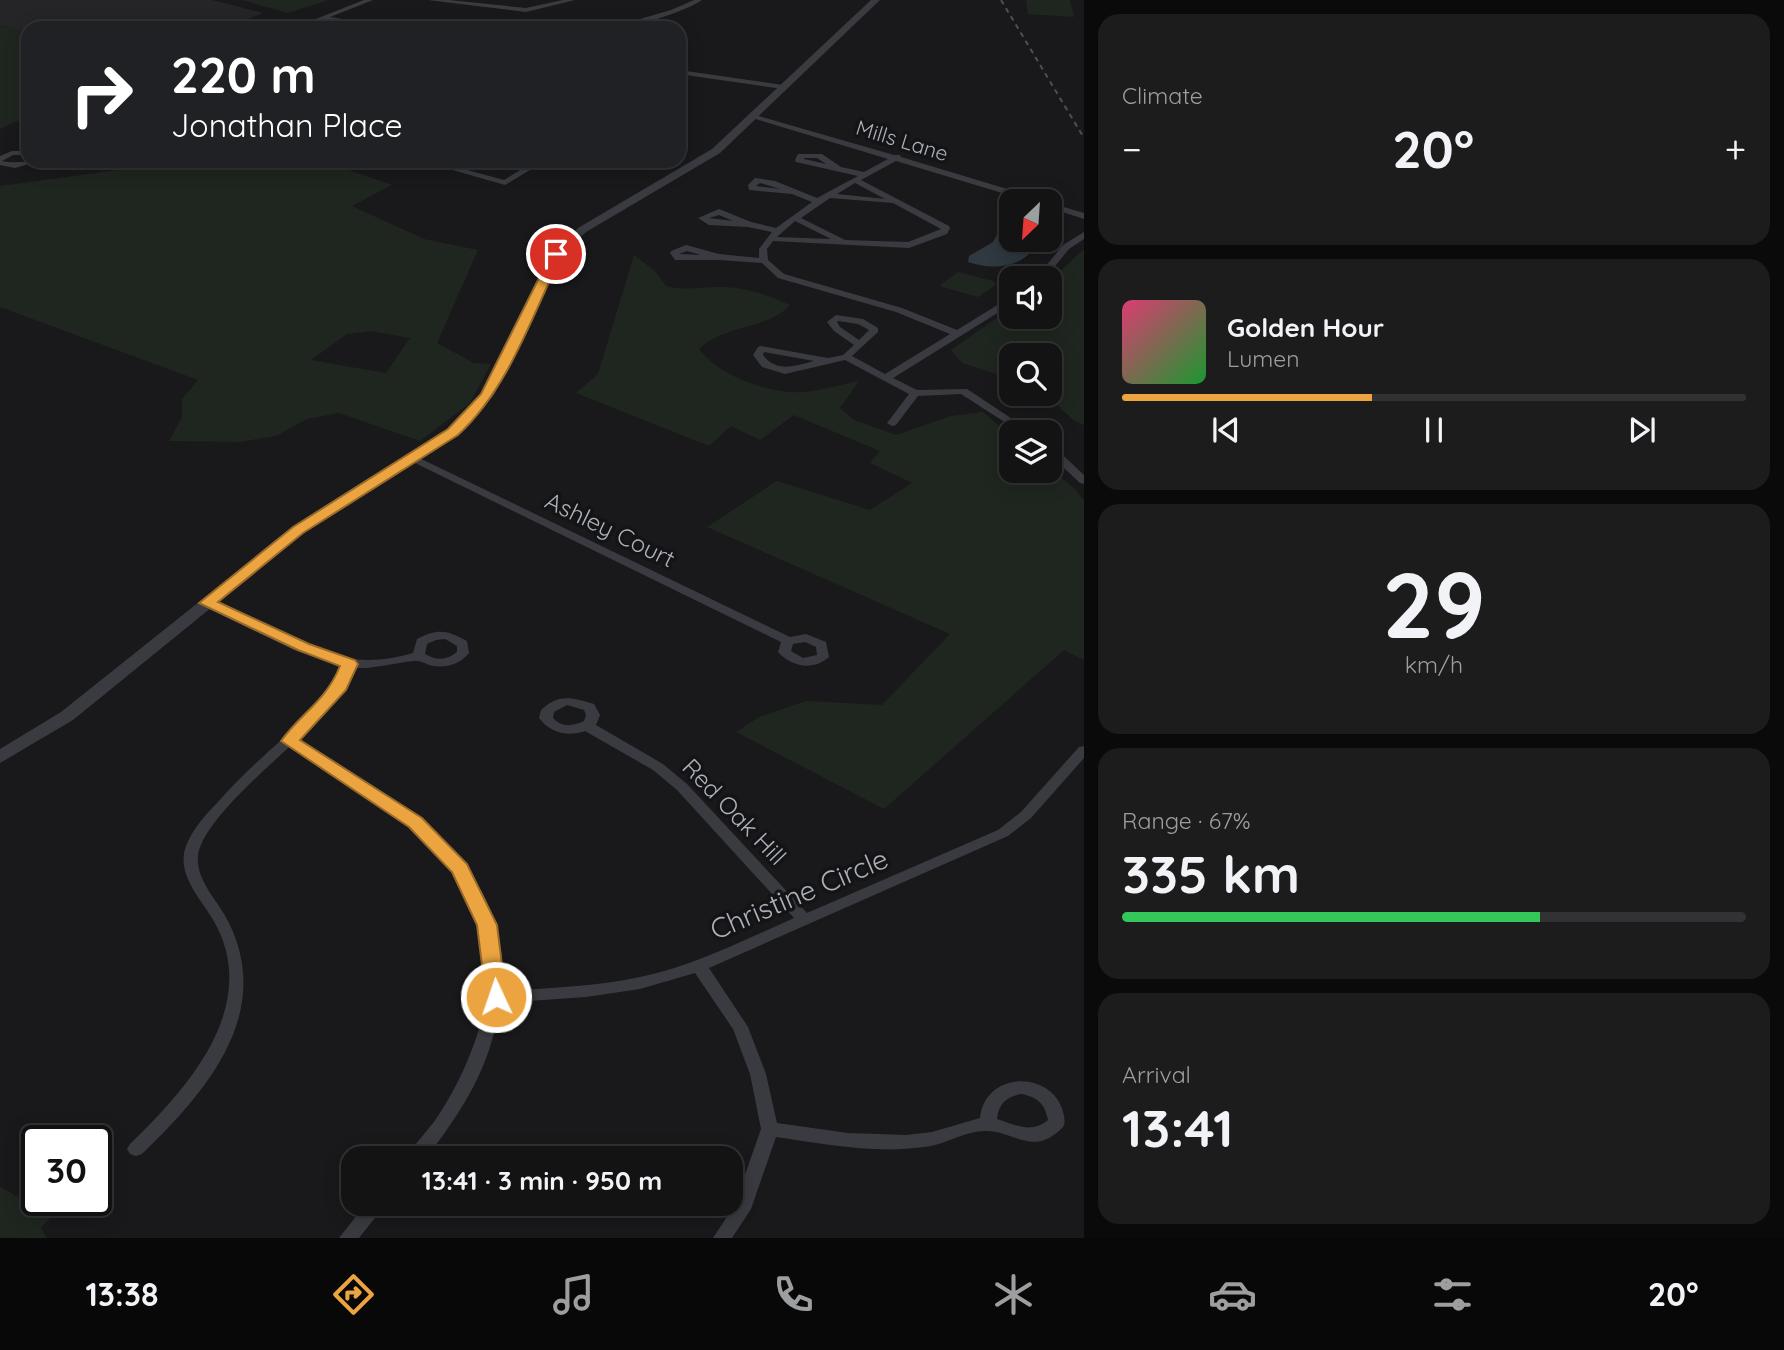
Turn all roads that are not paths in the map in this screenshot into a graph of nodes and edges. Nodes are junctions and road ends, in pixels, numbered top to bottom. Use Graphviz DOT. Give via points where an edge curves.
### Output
graph roads {
  1 [pos="370,0"];
  2 [pos="431,0"];
  3 [pos="572,0"];
  4 [pos="699,0"];
  5 [pos="876,0"];
  6 [pos="324,19"];
  7 [pos="318,21"];
  8 [pos="339,21"];
  9 [pos="637,21"];
  10 [pos="686,73"];
  11 [pos="783,88"];
  12 [pos="755,116"];
  13 [pos="21,153"];
  14 [pos="897,157"];
  15 [pos="0,161"];
  16 [pos="21,164"];
  17 [pos="837,167"];
  18 [pos="450,168"];
  19 [pos="530,168"];
  20 [pos="685,168"];
  21 [pos="686,168"];
  22 [pos="865,175"];
  23 [pos="855,180"];
  24 [pos="505,183"];
  25 [pos="999,189"];
  26 [pos="789,192"];
  27 [pos="828,195"];
  28 [pos="818,201"];
  29 [pos="896,202"];
  30 [pos="1062,209"];
  31 [pos="1084,216"];
  32 [pos="795,218"];
  33 [pos="748,224"];
  34 [pos="775,235"];
  35 [pos="1084,235"];
  36 [pos="848,244"];
  37 [pos="719,257"];
  38 [pos="764,261"];
  39 [pos="1050,266"];
  40 [pos="999,308"];
  41 [pos="955,333"];
  42 [pos="861,345"];
  43 [pos="846,357"];
  44 [pos="828,360"];
  45 [pos="887,377"];
  46 [pos="915,393"];
  47 [pos="1008,420"];
  48 [pos="892,423"];
  49 [pos="413,458"];
  50 [pos="1062,460"];
  51 [pos="1084,481"];
  52 [pos="207,603"];
  53 [pos="788,641"];
  54 [pos="419,655"];
  55 [pos="349,664"];
  56 [pos="587,726"];
  57 [pos="289,741"];
  58 [pos="1084,750"];
  59 [pos="0,757"];
  60 [pos="804,919"];
  61 [pos="699,966"];
  62 [pos="496,997"];
  63 [pos="988,1124"];
  64 [pos="770,1129"];
  65 [pos="425,1146"];
  66 [pos="136,1149"];
  67 [pos="367,1216"];
  68 [pos="348,1238"];
  69 [pos="722,1238"];
  1 -- 6 [label="street"];
  2 -- 3 [label="street" via="526,10"];
  4 -- 9 [label="street"];
  5 -- 11 [label="street"];
  6 -- 7 [label="street"];
  6 -- 8 [label="street"];
  10 -- 11 [label="street"];
  11 -- 12 [label="street"];
  12 -- 14 [label="street, Mills Lane"];
  12 -- 21 [label="street" via="716,151"];
  13 -- 15 [label="street"];
  14 -- 22 [label="street"];
  14 -- 25 [label="street, Mills Lane"];
  15 -- 16 [label="street"];
  17 -- 22 [label="street"];
  18 -- 24 [label="street"];
  19 -- 24 [label="street"];
  20 -- 49 [label="street" via="567,242 556,254 488,395 453,432"];
  22 -- 23 [label="street"];
  23 -- 27 [label="street"];
  23 -- 29 [label="street"];
  26 -- 28 [label="street"];
  27 -- 28 [label="street"];
  27 -- 29 [label="street"];
  28 -- 32 [label="street"];
  29 -- 36 [label="street" via="946,228 944,232 909,245"];
  30 -- 31 [label="street"];
  32 -- 34 [label="street"];
  32 -- 36 [label="street"];
  33 -- 34 [label="street"];
  34 -- 36 [label="street"];
  34 -- 38 [label="street" via="763,249"];
  35 -- 39 [label="street"];
  37 -- 38 [label="street"];
  38 -- 41 [label="street" via="781,276 899,310"];
  40 -- 41 [label="street"];
  41 -- 45 [label="street"];
  42 -- 43 [label="street"];
  43 -- 44 [label="street"];
  43 -- 45 [label="street"];
  44 -- 44 [label="street" via="785,371 765,365 758,355 761,349"];
  45 -- 46 [label="street"];
  46 -- 47 [label="street" via="963,391"];
  46 -- 48 [label="street"];
  49 -- 52 [label="street" via="298,530"];
  49 -- 53 [label="street, Ashley Court"];
  50 -- 51 [label="street"];
  52 -- 55 [label="street"];
  52 -- 59 [label="street" via="67,716"];
  54 -- 55 [label="street" via="401,661"];
  55 -- 57 [label="street" via="324,707"];
  56 -- 60 [label="street, Red Oak Hill" via="658,767 682,787"];
  57 -- 62 [label="street" via="416,822 460,868 487,925"];
  57 -- 66 [label="street" via="209,820 192,849 194,878 231,945 235,996 229,1026 203,1077"];
  58 -- 60 [label="street, Christine Circle" via="1026,816 1003,833"];
  60 -- 61 [label="street, Christine Circle"];
  61 -- 62 [label="street, Christine Circle" via="640,983"];
  61 -- 64 [label="street" via="740,1027 758,1074"];
  62 -- 65 [label="street" via="463,1093"];
  63 -- 64 [label="street" via="926,1140 873,1142"];
  64 -- 69 [label="street" via="742,1209"];
  67 -- 68 [label="street"];
}
